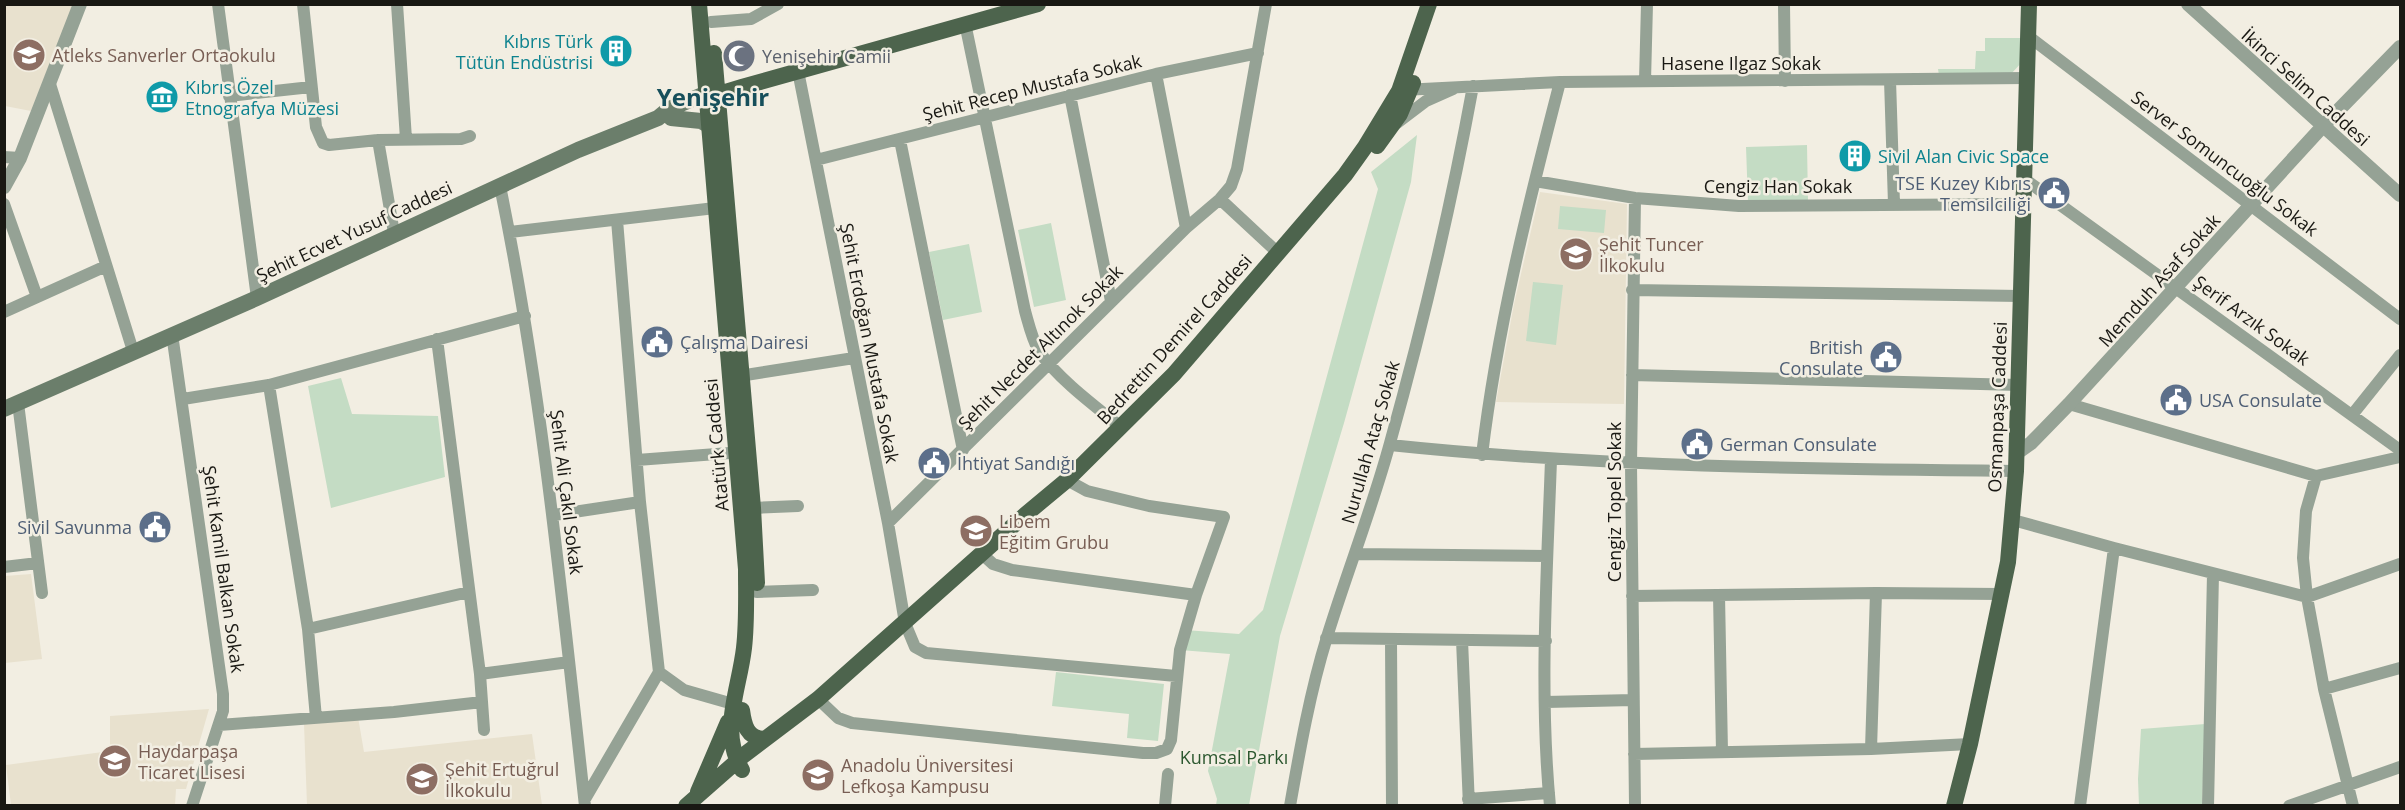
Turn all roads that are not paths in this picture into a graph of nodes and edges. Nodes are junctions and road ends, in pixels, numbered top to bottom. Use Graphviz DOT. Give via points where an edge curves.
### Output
graph roads {
  1 [pos="80,4"];
  2 [pos="218,4"];
  3 [pos="303,4"];
  4 [pos="397,4"];
  5 [pos="699,4"];
  6 [pos="709,4"];
  7 [pos="778,4"];
  8 [pos="1038,4"];
  9 [pos="1266,4"];
  10 [pos="1429,4"];
  11 [pos="1438,4"];
  12 [pos="1647,4"];
  13 [pos="1784,4"];
  14 [pos="2029,4"];
  15 [pos="2188,4"];
  16 [pos="711,22"];
  17 [pos="965,24"];
  18 [pos="2028,36"];
  19 [pos="2400,47"];
  20 [pos="1258,53"];
  21 [pos="710,66"];
  22 [pos="798,71"];
  23 [pos="1156,74"];
  24 [pos="2026,78"];
  25 [pos="1890,80"];
  26 [pos="1645,81"];
  27 [pos="1785,81"];
  28 [pos="1560,82"];
  29 [pos="50,84"];
  30 [pos="1473,86"];
  31 [pos="311,87"];
  32 [pos="742,87"];
  33 [pos="1457,87"];
  34 [pos="1405,90"];
  35 [pos="1070,95"];
  36 [pos="229,96"];
  37 [pos="711,97"];
  38 [pos="685,102"];
  39 [pos="665,118"];
  40 [pos="985,118"];
  41 [pos="716,125"];
  42 [pos="2323,126"];
  43 [pos="1391,128"];
  44 [pos="470,136"];
  45 [pos="406,139"];
  46 [pos="378,140"];
  47 [pos="900,140"];
  48 [pos="4,157"];
  49 [pos="20,158"];
  50 [pos="816,160"];
  51 [pos="1345,175"];
  52 [pos="2024,178"];
  53 [pos="1535,181"];
  54 [pos="501,186"];
  55 [pos="4,188"];
  56 [pos="2400,195"];
  57 [pos="1635,198"];
  58 [pos="1220,199"];
  59 [pos="4,204"];
  60 [pos="1894,204"];
  61 [pos="2023,204"];
  62 [pos="2251,206"];
  63 [pos="715,208"];
  64 [pos="617,220"];
  65 [pos="1186,228"];
  66 [pos="510,232"];
  67 [pos="394,233"];
  68 [pos="1278,253"];
  69 [pos="106,266"];
  70 [pos="2177,288"];
  71 [pos="1632,290"];
  72 [pos="2020,296"];
  73 [pos="37,297"];
  74 [pos="257,298"];
  75 [pos="1111,301"];
  76 [pos="4,312"];
  77 [pos="525,316"];
  78 [pos="2400,319"];
  79 [pos="172,334"];
  80 [pos="437,339"];
  81 [pos="133,351"];
  82 [pos="2400,355"];
  83 [pos="854,358"];
  84 [pos="1049,362"];
  85 [pos="1632,375"];
  86 [pos="736,377"];
  87 [pos="268,385"];
  88 [pos="2019,385"];
  89 [pos="183,399"];
  90 [pos="2069,404"];
  91 [pos="11,406"];
  92 [pos="2352,415"];
  93 [pos="1121,427"];
  94 [pos="1390,445"];
  95 [pos="963,450"];
  96 [pos="2400,450"];
  97 [pos="742,452"];
  98 [pos="2017,453"];
  99 [pos="1482,455"];
  100 [pos="2400,457"];
  101 [pos="637,460"];
  102 [pos="1551,460"];
  103 [pos="1631,464"];
  104 [pos="2016,471"];
  105 [pos="2316,476"];
  106 [pos="1067,480"];
  107 [pos="640,502"];
  108 [pos="798,506"];
  109 [pos="753,508"];
  110 [pos="554,515"];
  111 [pos="2013,520"];
  112 [pos="888,523"];
  113 [pos="2114,548"];
  114 [pos="982,554"];
  115 [pos="1355,554"];
  116 [pos="1547,556"];
  117 [pos="38,563"];
  118 [pos="2400,564"];
  119 [pos="4,567"];
  120 [pos="2213,574"];
  121 [pos="813,590"];
  122 [pos="469,592"];
  123 [pos="757,592"];
  124 [pos="42,593"];
  125 [pos="1876,593"];
  126 [pos="2001,594"];
  127 [pos="1196,595"];
  128 [pos="1719,595"];
  129 [pos="1632,596"];
  130 [pos="2307,597"];
  131 [pos="904,623"];
  132 [pos="308,629"];
  133 [pos="1326,638"];
  134 [pos="1391,640"];
  135 [pos="1462,640"];
  136 [pos="1546,641"];
  137 [pos="568,662"];
  138 [pos="2400,668"];
  139 [pos="658,672"];
  140 [pos="480,674"];
  141 [pos="1176,676"];
  142 [pos="2324,689"];
  143 [pos="818,699"];
  144 [pos="1633,700"];
  145 [pos="482,702"];
  146 [pos="1546,702"];
  147 [pos="735,710"];
  148 [pos="805,710"];
  149 [pos="316,718"];
  150 [pos="219,725"];
  151 [pos="484,730"];
  152 [pos="764,739"];
  153 [pos="1970,744"];
  154 [pos="1871,749"];
  155 [pos="1722,752"];
  156 [pos="1634,754"];
  157 [pos="743,763"];
  158 [pos="2400,767"];
  159 [pos="1168,774"];
  160 [pos="2346,786"];
  161 [pos="1549,799"];
  162 [pos="585,802"];
  163 [pos="1468,802"];
  164 [pos="692,803"];
  165 [pos="192,806"];
  166 [pos="1165,806"];
  167 [pos="1290,806"];
  168 [pos="1392,806"];
  169 [pos="1635,806"];
  170 [pos="1954,806"];
  171 [pos="2080,806"];
  172 [pos="2208,806"];
  173 [pos="2289,806"];
  174 [pos="2353,806"];
  1 -- 29 [label="street"];
  2 -- 36 [label="street"];
  3 -- 31 [label="street"];
  4 -- 45 [label="street"];
  5 -- 21 [label="main road, Atatürk Caddesi"];
  6 -- 16 [label="main road, Atatürk Caddesi"];
  7 -- 16 [label="street" via="752,19"];
  8 -- 17 [label="main road, Şehit Ecvet Yusuf Caddesi"];
  9 -- 20 [label="street, Şehit Necdet Altınok Sokak"];
  10 -- 34 [label="main road, Bedrettin Demirel Caddesi"];
  11 -- 34 [label="main road, Bedrettin Demirel Caddesi"];
  12 -- 26 [label="street"];
  13 -- 27 [label="street"];
  14 -- 18 [label="main road, Osmanpaşa Caddesi"];
  15 -- 42 [label="street, İkinci Selim Caddesi"];
  16 -- 21 [label="main road, Atatürk Caddesi"];
  17 -- 22 [label="main road, Şehit Ecvet Yusuf Caddesi"];
  17 -- 40 [label="street"];
  18 -- 24 [label="main road, Osmanpaşa Caddesi"];
  18 -- 62 [label="street, Server Somuncuoğlu Sokak"];
  19 -- 42 [label="street, Memduh Asaf Sokak"];
  20 -- 23 [label="street, Şehit Recep Mustafa Sokak"];
  20 -- 58 [label="street, Şehit Necdet Altınok Sokak" via="1237,169 1231,186"];
  21 -- 32 [label="main road"];
  21 -- 37 [label="main road, Atatürk Caddesi"];
  21 -- 38 [label="main road" via="695,93"];
  22 -- 32 [label="main road, Şehit Ecvet Yusuf Caddesi"];
  22 -- 50 [label="street, Şehit Erdoğan Mustafa Sokak"];
  23 -- 35 [label="street, Şehit Recep Mustafa Sokak"];
  23 -- 65 [label="street"];
  24 -- 25 [label="street, Hasene Ilgaz Sokak"];
  24 -- 52 [label="main road, Osmanpaşa Caddesi"];
  25 -- 27 [label="street, Hasene Ilgaz Sokak"];
  25 -- 60 [label="street"];
  26 -- 27 [label="street, Hasene Ilgaz Sokak"];
  26 -- 28 [label="street, Hasene Ilgaz Sokak"];
  28 -- 30 [label="street, Hasene Ilgaz Sokak"];
  28 -- 53 [label="street"];
  29 -- 49 [label="street"];
  29 -- 69 [label="street"];
  30 -- 33 [label="street, Hasene Ilgaz Sokak"];
  30 -- 94 [label="street, Nurullah Ataç Sokak" via="1454,185"];
  31 -- 36 [label="street"];
  31 -- 46 [label="street" via="320,141 329,145"];
  32 -- 37 [label="main road, Şehit Ecvet Yusuf Caddesi"];
  32 -- 41 [label="main road"];
  33 -- 34 [label="street, Hasene Ilgaz Sokak"];
  33 -- 43 [label="street, Hasene Ilgaz Sokak" via="1426,101"];
  34 -- 43 [label="main road, Bedrettin Demirel Caddesi"];
  34 -- 51 [label="main road, Bedrettin Demirel Caddesi"];
  35 -- 40 [label="street, Şehit Recep Mustafa Sokak"];
  35 -- 75 [label="street"];
  36 -- 74 [label="street"];
  37 -- 38 [label="main road, Şehit Ecvet Yusuf Caddesi"];
  37 -- 39 [label="main road"];
  37 -- 41 [label="main road, Atatürk Caddesi"];
  38 -- 39 [label="main road, Şehit Ecvet Yusuf Caddesi" via="669,110"];
  39 -- 41 [label="main road"];
  39 -- 54 [label="main road, Şehit Ecvet Yusuf Caddesi" via="578,150"];
  40 -- 47 [label="street, Şehit Recep Mustafa Sokak"];
  40 -- 84 [label="street" via="1025,311 1034,342"];
  41 -- 63 [label="main road, Atatürk Caddesi"];
  41 -- 86 [label="main road, Atatürk Caddesi"];
  42 -- 56 [label="street, İkinci Selim Caddesi"];
  42 -- 62 [label="street, Memduh Asaf Sokak"];
  43 -- 51 [label="main road, Bedrettin Demirel Caddesi"];
  44 -- 45 [label="street"];
  45 -- 46 [label="street"];
  46 -- 67 [label="street"];
  47 -- 50 [label="street, Şehit Recep Mustafa Sokak"];
  47 -- 95 [label="street"];
  48 -- 49 [label="street"];
  49 -- 55 [label="street"];
  50 -- 83 [label="street, Şehit Erdoğan Mustafa Sokak"];
  51 -- 68 [label="main road, Bedrettin Demirel Caddesi"];
  52 -- 61 [label="main road, Osmanpaşa Caddesi"];
  52 -- 70 [label="street, Şerif Arzık Sokak"];
  53 -- 57 [label="street, Cengiz Han Sokak"];
  53 -- 99 [label="street" via="1489,398"];
  54 -- 66 [label="street, Şehit Ali Çakıl Sokak"];
  54 -- 67 [label="main road, Şehit Ecvet Yusuf Caddesi"];
  57 -- 60 [label="street, Cengiz Han Sokak" via="1739,206"];
  57 -- 71 [label="street, Cengiz Topel Sokak"];
  58 -- 65 [label="street, Şehit Necdet Altınok Sokak"];
  58 -- 68 [label="street"];
  59 -- 73 [label="street"];
  60 -- 61 [label="street, Cengiz Han Sokak"];
  61 -- 72 [label="main road, Osmanpaşa Caddesi"];
  62 -- 70 [label="street, Memduh Asaf Sokak"];
  62 -- 78 [label="street, Server Somuncuoğlu Sokak"];
  63 -- 64 [label="street"];
  63 -- 86 [label="main road, Atatürk Caddesi"];
  64 -- 66 [label="street"];
  64 -- 101 [label="street"];
  65 -- 75 [label="street, Şehit Necdet Altınok Sokak"];
  66 -- 77 [label="street, Şehit Ali Çakıl Sokak"];
  67 -- 74 [label="main road, Şehit Ecvet Yusuf Caddesi"];
  68 -- 93 [label="main road, Bedrettin Demirel Caddesi" via="1174,374"];
  69 -- 73 [label="street"];
  69 -- 81 [label="street"];
  70 -- 90 [label="street, Memduh Asaf Sokak"];
  70 -- 92 [label="street, Şerif Arzık Sokak"];
  71 -- 72 [label="street"];
  71 -- 85 [label="street, Cengiz Topel Sokak"];
  72 -- 88 [label="main road, Osmanpaşa Caddesi"];
  73 -- 76 [label="street"];
  74 -- 79 [label="main road, Şehit Ecvet Yusuf Caddesi"];
  75 -- 84 [label="street, Şehit Necdet Altınok Sokak"];
  77 -- 80 [label="street"];
  77 -- 110 [label="street, Şehit Ali Çakıl Sokak"];
  79 -- 81 [label="main road, Şehit Ecvet Yusuf Caddesi"];
  79 -- 89 [label="street, Şehit Kamil Balkan Sokak"];
  80 -- 87 [label="street"];
  80 -- 122 [label="street"];
  81 -- 91 [label="main road, Şehit Ecvet Yusuf Caddesi"];
  82 -- 92 [label="street"];
  83 -- 86 [label="street"];
  83 -- 112 [label="street, Şehit Erdoğan Mustafa Sokak"];
  84 -- 93 [label="street"];
  84 -- 95 [label="street, Şehit Necdet Altınok Sokak"];
  85 -- 88 [label="street"];
  85 -- 103 [label="street, Cengiz Topel Sokak"];
  86 -- 97 [label="main road, Atatürk Caddesi"];
  87 -- 89 [label="street"];
  87 -- 132 [label="street"];
  88 -- 98 [label="main road, Osmanpaşa Caddesi"];
  89 -- 150 [label="street, Şehit Kamil Balkan Sokak" via="223,694"];
  90 -- 98 [label="street, Memduh Asaf Sokak"];
  90 -- 105 [label="street"];
  91 -- 117 [label="street"];
  92 -- 96 [label="street, Şerif Arzık Sokak"];
  93 -- 106 [label="main road, Bedrettin Demirel Caddesi"];
  94 -- 99 [label="street"];
  94 -- 115 [label="street, Nurullah Ataç Sokak"];
  95 -- 112 [label="street, Şehit Necdet Altınok Sokak"];
  97 -- 101 [label="street"];
  97 -- 109 [label="main road, Atatürk Caddesi"];
  97 -- 147 [label="main road, Atatürk Caddesi" via="746,598 744,651"];
  98 -- 104 [label="main road, Osmanpaşa Caddesi"];
  99 -- 102 [label="street"];
  100 -- 105 [label="street"];
  101 -- 107 [label="street"];
  102 -- 103 [label="street"];
  102 -- 116 [label="street"];
  103 -- 104 [label="street"];
  103 -- 129 [label="street, Cengiz Topel Sokak"];
  104 -- 111 [label="main road, Osmanpaşa Caddesi"];
  105 -- 130 [label="street" via="2302,541"];
  106 -- 114 [label="main road, Bedrettin Demirel Caddesi"];
  106 -- 127 [label="street" via="1087,491 1149,506 1224,517"];
  107 -- 110 [label="street"];
  107 -- 139 [label="street"];
  108 -- 109 [label="street"];
  109 -- 123 [label="main road, Atatürk Caddesi"];
  110 -- 137 [label="street, Şehit Ali Çakıl Sokak"];
  111 -- 113 [label="street"];
  111 -- 126 [label="main road, Osmanpaşa Caddesi"];
  112 -- 131 [label="street, Şehit Erdoğan Mustafa Sokak"];
  113 -- 120 [label="street"];
  113 -- 171 [label="street"];
  114 -- 127 [label="street" via="993,564 1012,570"];
  114 -- 131 [label="main road, Bedrettin Demirel Caddesi"];
  115 -- 116 [label="street"];
  115 -- 133 [label="street, Nurullah Ataç Sokak"];
  116 -- 136 [label="street"];
  117 -- 119 [label="street"];
  117 -- 124 [label="street"];
  118 -- 130 [label="street"];
  120 -- 130 [label="street"];
  120 -- 172 [label="street"];
  121 -- 123 [label="street"];
  122 -- 132 [label="street"];
  122 -- 140 [label="street"];
  123 -- 147 [label="main road, Atatürk Caddesi" via="754,662"];
  125 -- 126 [label="street"];
  125 -- 128 [label="street"];
  125 -- 154 [label="street"];
  126 -- 153 [label="main road, Osmanpaşa Caddesi"];
  127 -- 141 [label="street"];
  128 -- 129 [label="street"];
  128 -- 155 [label="street"];
  129 -- 144 [label="street, Cengiz Topel Sokak"];
  130 -- 142 [label="street"];
  131 -- 141 [label="street, Şehit Erdoğan Mustafa Sokak" via="915,647 926,653"];
  131 -- 143 [label="main road, Bedrettin Demirel Caddesi"];
  132 -- 149 [label="street"];
  133 -- 134 [label="street"];
  133 -- 167 [label="street, Nurullah Ataç Sokak" via="1305,721"];
  134 -- 135 [label="street"];
  134 -- 168 [label="street"];
  135 -- 136 [label="street"];
  135 -- 163 [label="street"];
  136 -- 146 [label="street"];
  137 -- 140 [label="street"];
  137 -- 162 [label="street, Şehit Ali Çakıl Sokak"];
  138 -- 142 [label="street"];
  139 -- 147 [label="street" via="684,690"];
  139 -- 162 [label="street"];
  140 -- 145 [label="street"];
  141 -- 143 [label="street" via="1167,749 1156,753 852,723 838,718"];
  142 -- 160 [label="street"];
  143 -- 148 [label="main road, Bedrettin Demirel Caddesi"];
  144 -- 146 [label="street"];
  144 -- 156 [label="street, Cengiz Topel Sokak"];
  145 -- 149 [label="street"];
  145 -- 151 [label="street"];
  146 -- 161 [label="street"];
  147 -- 152 [label="main road" via="748,732"];
  147 -- 157 [label="main road, Atatürk Caddesi" via="731,740"];
  147 -- 164 [label="main road"];
  148 -- 152 [label="main road, Bedrettin Demirel Caddesi"];
  148 -- 157 [label="main road, Bedrettin Demirel Caddesi" via="772,746"];
  149 -- 150 [label="street"];
  150 -- 165 [label="street, Şehit Kamil Balkan Sokak"];
  152 -- 157 [label="main road, Bedrettin Demirel Caddesi"];
  153 -- 154 [label="street"];
  153 -- 170 [label="main road, Osmanpaşa Caddesi"];
  154 -- 155 [label="street"];
  155 -- 156 [label="street"];
  156 -- 169 [label="street, Cengiz Topel Sokak"];
  157 -- 164 [label="main road, Bedrettin Demirel Caddesi"];
  158 -- 160 [label="street"];
  159 -- 166 [label="street"];
  160 -- 173 [label="street"];
  160 -- 174 [label="street"];
  161 -- 163 [label="street"];
}
